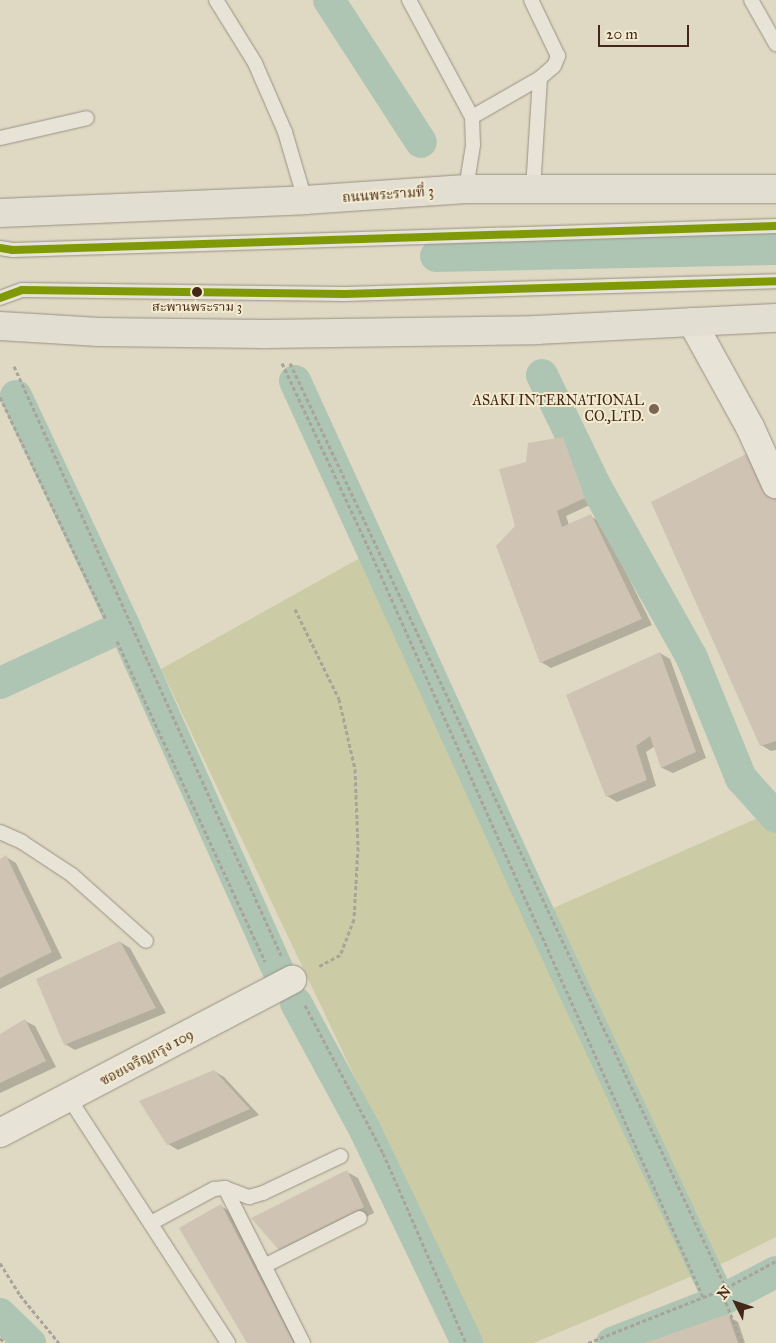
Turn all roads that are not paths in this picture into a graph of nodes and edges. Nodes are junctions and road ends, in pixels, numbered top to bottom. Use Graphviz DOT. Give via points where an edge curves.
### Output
graph roads {
  1 [pos="216,0"];
  2 [pos="409,0"];
  3 [pos="531,0"];
  4 [pos="751,0"];
  5 [pos="776,44"];
  6 [pos="540,78"];
  7 [pos="472,117"];
  8 [pos="87,118"];
  9 [pos="0,138"];
  10 [pos="533,189"];
  11 [pos="776,189"];
  12 [pos="466,190"];
  13 [pos="305,200"];
  14 [pos="0,213"];
  15 [pos="776,226"];
  16 [pos="0,248"];
  17 [pos="776,281"];
  18 [pos="0,298"];
  19 [pos="776,318"];
  20 [pos="692,322"];
  21 [pos="0,326"];
  22 [pos="776,484"];
  23 [pos="0,832"];
  24 [pos="146,941"];
  25 [pos="287,984"];
  26 [pos="69,1098"];
  27 [pos="0,1133"];
  28 [pos="341,1156"];
  29 [pos="225,1188"];
  30 [pos="360,1218"];
  31 [pos="151,1223"];
  32 [pos="264,1266"];
  33 [pos="228,1343"];
  34 [pos="303,1343"];
  1 -- 13 [label="lane" via="255,63 281,123"];
  2 -- 7 [label="lane"];
  3 -- 6 [label="lane" via="558,56 554,66"];
  4 -- 5 [label="lane"];
  6 -- 7 [label="lane"];
  6 -- 10 [label="lane"];
  7 -- 12 [label="lane" via="473,145"];
  8 -- 9 [label="lane"];
  10 -- 11 [label="main road, ถนนพระรามที่ 3"];
  10 -- 12 [label="main road, ถนนพระรามที่ 3"];
  12 -- 13 [label="main road, ถนนพระรามที่ 3"];
  13 -- 14 [label="main road, ถนนพระรามที่ 3"];
  15 -- 16 [label="lane"];
  17 -- 18 [label="lane" via="345,294 22,290"];
  19 -- 20 [label="main road"];
  20 -- 21 [label="main road" via="536,330 265,334 99,332"];
  20 -- 22 [label="street" via="750,427"];
  23 -- 24 [label="lane" via="22,842 72,875"];
  25 -- 26 [label="street, ซอยเจริญกรุง 109"];
  26 -- 27 [label="street, ซอยเจริญกรุง 109"];
  26 -- 31 [label="lane"];
  28 -- 29 [label="lane" via="256,1195 242,1195"];
  29 -- 31 [label="lane" via="214,1189"];
  29 -- 32 [label="lane"];
  30 -- 32 [label="lane"];
  31 -- 33 [label="lane"];
  32 -- 34 [label="lane"];
}
